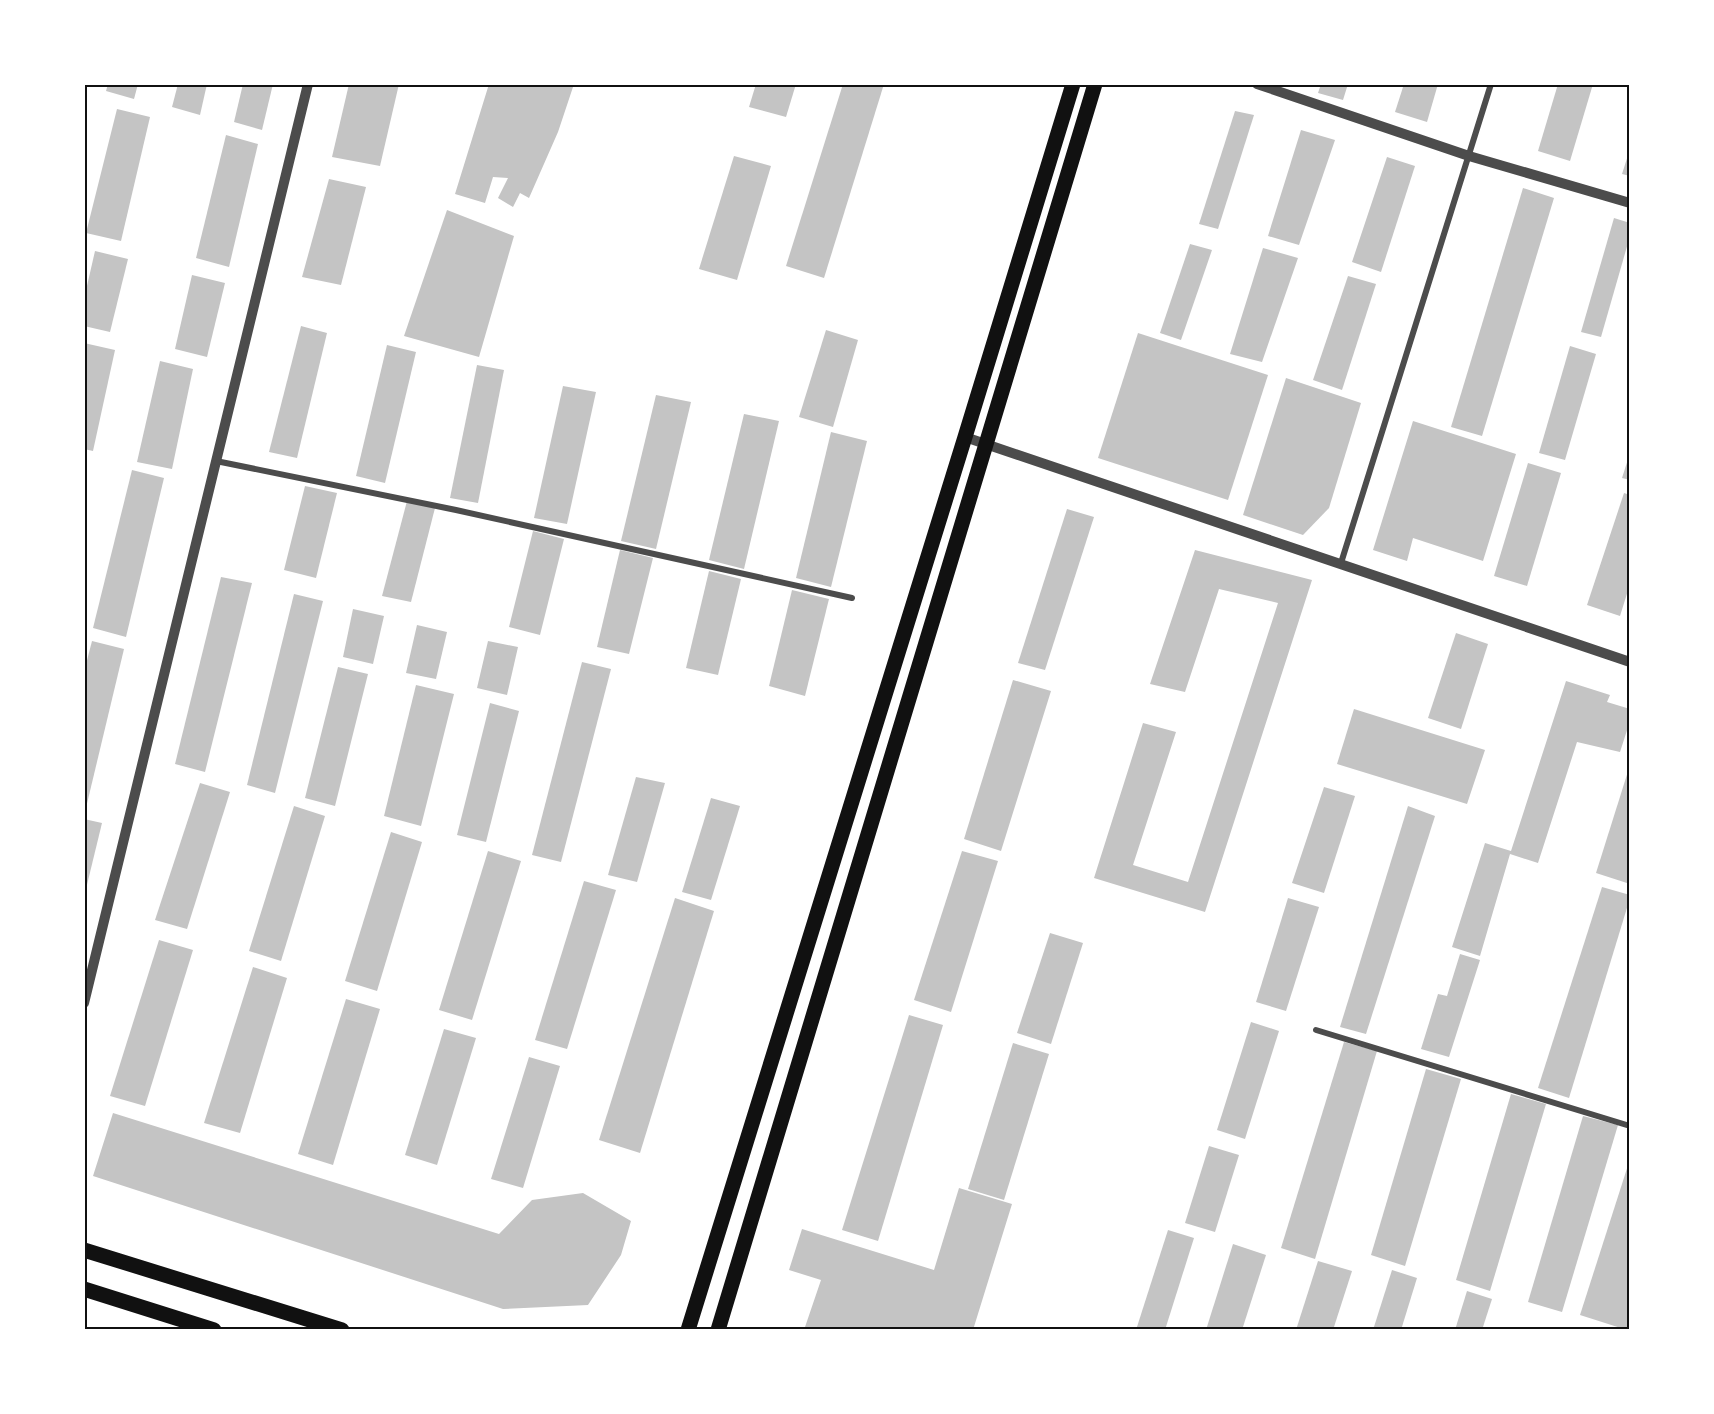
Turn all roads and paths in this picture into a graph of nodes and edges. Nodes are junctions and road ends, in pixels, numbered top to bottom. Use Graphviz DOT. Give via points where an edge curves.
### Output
graph roads {
  1 [pos="308,84"];
  2 [pos="1073,84"];
  3 [pos="1095,84"];
  4 [pos="1257,84"];
  5 [pos="1491,84"];
  6 [pos="1468,156"];
  7 [pos="1630,203"];
  8 [pos="965,437"];
  9 [pos="985,442"];
  10 [pos="216,461"];
  11 [pos="1341,563"];
  12 [pos="852,598"];
  13 [pos="1630,662"];
  14 [pos="84,1003"];
  15 [pos="1317,1030"];
  16 [pos="1630,1125"];
  17 [pos="84,1250"];
  18 [pos="84,1288"];
  19 [pos="214,1330"];
  20 [pos="342,1330"];
  21 [pos="688,1330"];
  22 [pos="718,1330"];
  1 -- 10 [label="street"];
  2 -- 8 [label="main road"];
  3 -- 9 [label="main road"];
  4 -- 6 [label="street"];
  5 -- 6 [label="street"];
  6 -- 7 [label="street"];
  6 -- 11 [label="street"];
  8 -- 9 [label="street"];
  8 -- 21 [label="main road"];
  9 -- 11 [label="street"];
  9 -- 22 [label="main road"];
  10 -- 12 [label="street"];
  10 -- 14 [label="street"];
  11 -- 13 [label="street"];
  15 -- 16 [label="street"];
  17 -- 20 [label="main road"];
  18 -- 19 [label="main road"];
}
